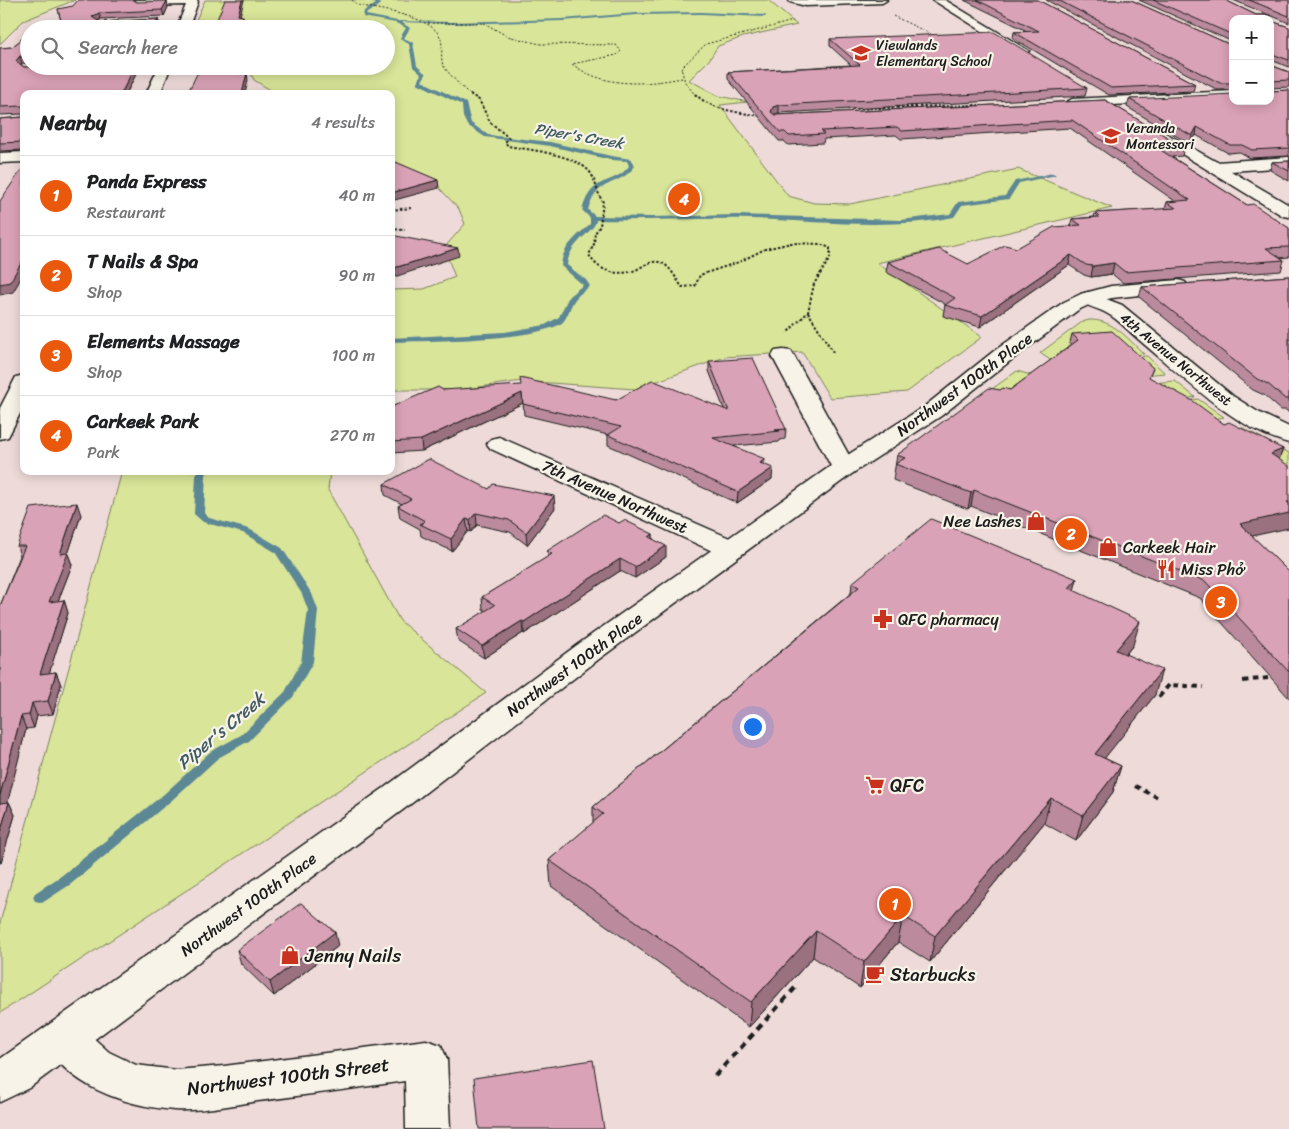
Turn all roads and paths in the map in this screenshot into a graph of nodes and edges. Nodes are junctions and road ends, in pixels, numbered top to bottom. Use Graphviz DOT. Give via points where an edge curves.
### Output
graph roads {
  1 [pos="138,0"];
  2 [pos="352,0"];
  3 [pos="882,0"];
  4 [pos="938,0"];
  5 [pos="800,2"];
  6 [pos="858,11"];
  7 [pos="892,16"];
  8 [pos="797,17"];
  9 [pos="184,20"];
  10 [pos="428,23"];
  11 [pos="937,37"];
  12 [pos="1030,55"];
  13 [pos="1070,72"];
  14 [pos="161,75"];
  15 [pos="682,78"];
  16 [pos="1086,85"];
  17 [pos="1199,87"];
  18 [pos="155,90"];
  19 [pos="1229,95"];
  20 [pos="1217,96"];
  21 [pos="972,101"];
  22 [pos="1107,102"];
  23 [pos="1056,104"];
  24 [pos="979,105"];
  25 [pos="983,108"];
  26 [pos="845,109"];
  27 [pos="760,114"];
  28 [pos="20,157"];
  29 [pos="0,158"];
  30 [pos="1289,162"];
  31 [pos="1214,167"];
  32 [pos="412,208"];
  33 [pos="395,210"];
  34 [pos="1289,212"];
  35 [pos="395,230"];
  36 [pos="405,230"];
  37 [pos="1192,285"];
  38 [pos="1088,298"];
  39 [pos="808,312"];
  40 [pos="784,346"];
  41 [pos="832,352"];
  42 [pos="20,390"];
  43 [pos="0,432"];
  44 [pos="1289,436"];
  45 [pos="499,444"];
  46 [pos="844,468"];
  47 [pos="731,549"];
  48 [pos="1268,678"];
  49 [pos="1243,681"];
  50 [pos="1204,687"];
  51 [pos="1159,697"];
  52 [pos="1135,786"];
  53 [pos="1157,797"];
  54 [pos="795,988"];
  55 [pos="64,1038"];
  56 [pos="715,1076"];
  57 [pos="0,1082"];
  58 [pos="428,1129"];
  1 -- 9 [label="street" via="139,4 194,2"];
  2 -- 10 [label="path" via="358,5"];
  3 -- 5 [label="street"];
  4 -- 12 [label="street"];
  5 -- 6 [label="street" via="797,7 806,11"];
  7 -- 11 [label="path"];
  8 -- 15 [label="path" via="784,25 706,44 681,68"];
  10 -- 15 [label="path" via="484,23 507,36 540,44 616,45 621,51 617,55 572,64 587,74 614,81 650,84"];
  10 -- 39 [label="path" via="438,32 443,48 443,65 464,90 479,100 490,122 509,138 505,142 508,146 556,155 588,170 602,202 600,226 594,233 590,255 593,264 603,271 618,272 634,270 647,263 664,263 682,287 695,286 700,275 765,249 791,243 820,244 830,248 830,258 814,284"];
  13 -- 16 [label="path"];
  14 -- 18 [label="street"];
  15 -- 27 [label="path" via="699,99 710,105"];
  16 -- 22 [label="street"];
  17 -- 20 [label="street"];
  19 -- 20 [label="street"];
  20 -- 22 [label="street"];
  21 -- 24 [label="path"];
  22 -- 23 [label="street"];
  22 -- 31 [label="street"];
  24 -- 25 [label="path"];
  24 -- 26 [label="path"];
  28 -- 29 [label="street"];
  30 -- 31 [label="street"];
  31 -- 34 [label="street"];
  32 -- 33 [label="path"];
  35 -- 36 [label="path"];
  37 -- 38 [label="street, Northwest 100th Place" via="1128,290"];
  38 -- 44 [label="street, 4th Avenue Northwest" via="1115,309 1225,401"];
  38 -- 46 [label="street, Northwest 100th Place" via="1071,306 1002,356 933,411"];
  39 -- 40 [label="path"];
  39 -- 41 [label="path"];
  40 -- 46 [label="street"];
  42 -- 43 [label="street"];
  45 -- 47 [label="street, 7th Avenue Northwest"];
  46 -- 47 [label="street, Northwest 100th Place"];
  47 -- 55 [label="street, Northwest 100th Place"];
  48 -- 49 [label="path"];
  50 -- 51 [label="path" via="1169,684"];
  52 -- 53 [label="path"];
  54 -- 56 [label="path"];
  55 -- 57 [label="street"];
  55 -- 58 [label="street, Northwest 100th Street" via="94,1066 133,1084 176,1090 426,1059"];
}
